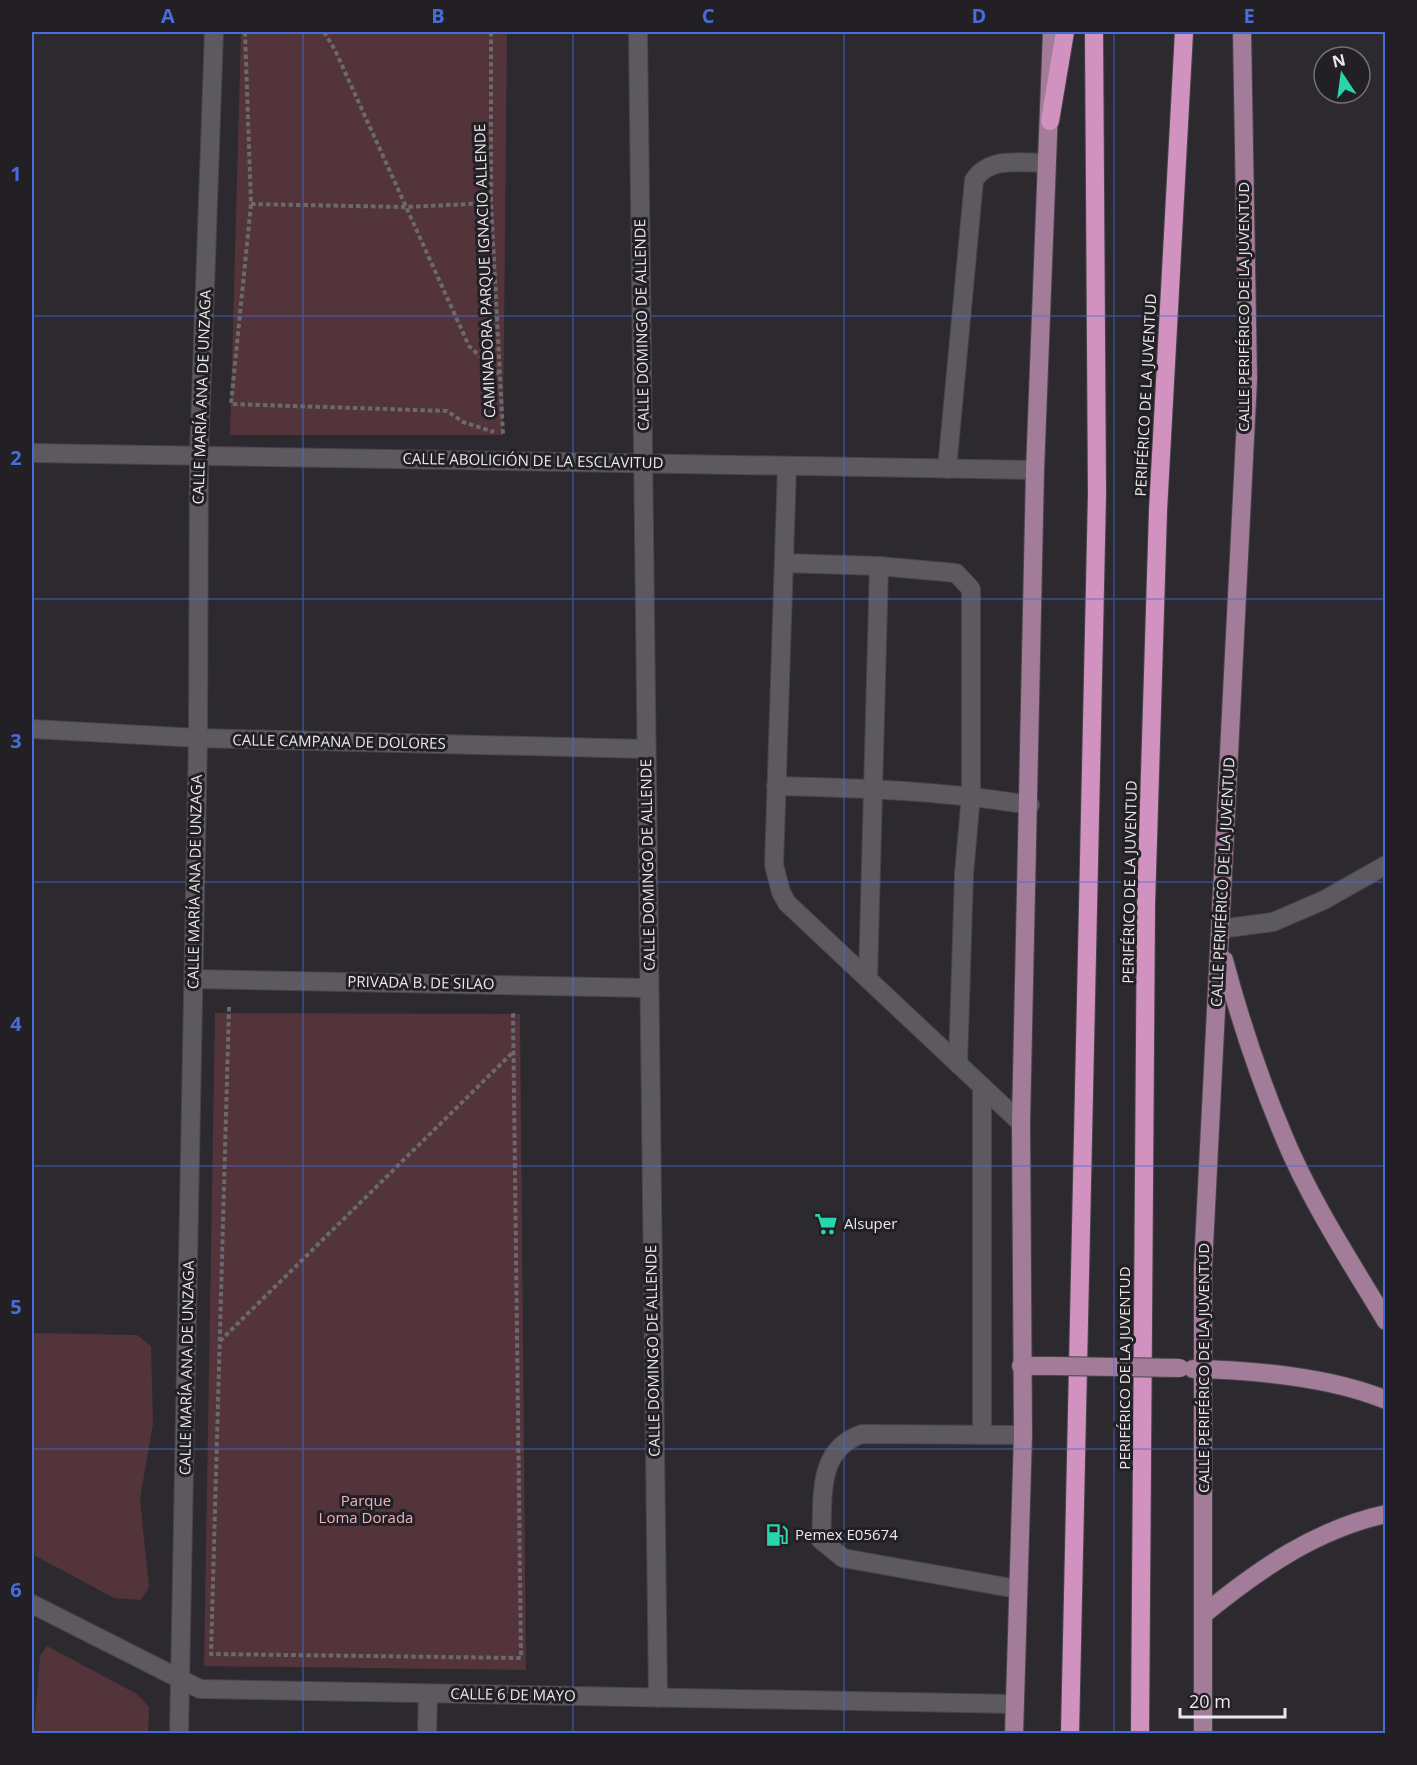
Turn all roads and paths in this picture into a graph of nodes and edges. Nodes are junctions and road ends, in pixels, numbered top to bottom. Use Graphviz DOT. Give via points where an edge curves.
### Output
graph roads {
  1 [pos="214,32"];
  2 [pos="245,32"];
  3 [pos="324,32"];
  4 [pos="491,32"];
  5 [pos="638,32"];
  6 [pos="1052,32"];
  7 [pos="1065,32"];
  8 [pos="1094,32"];
  9 [pos="1184,32"];
  10 [pos="1242,32"];
  11 [pos="1050,121"];
  12 [pos="1046,163"];
  13 [pos="491,203"];
  14 [pos="251,204"];
  15 [pos="404,207"];
  16 [pos="500,374"];
  17 [pos="32,453"];
  18 [pos="199,456"];
  19 [pos="644,462"];
  20 [pos="788,466"];
  21 [pos="947,469"];
  22 [pos="1035,470"];
  23 [pos="783,563"];
  24 [pos="879,566"];
  25 [pos="32,729"];
  26 [pos="198,738"];
  27 [pos="646,749"];
  28 [pos="776,786"];
  29 [pos="872,788"];
  30 [pos="970,795"];
  31 [pos="1030,805"];
  32 [pos="1386,865"];
  33 [pos="1220,937"];
  34 [pos="194,979"];
  35 [pos="868,979"];
  36 [pos="230,980"];
  37 [pos="513,985"];
  38 [pos="649,988"];
  39 [pos="513,1052"];
  40 [pos="958,1064"];
  41 [pos="982,1086"];
  42 [pos="1021,1123"];
  43 [pos="1386,1321"];
  44 [pos="220,1341"];
  45 [pos="1021,1366"];
  46 [pos="1203,1369"];
  47 [pos="1386,1400"];
  48 [pos="982,1435"];
  49 [pos="1023,1435"];
  50 [pos="1386,1514"];
  51 [pos="1017,1588"];
  52 [pos="32,1604"];
  53 [pos="1204,1614"];
  54 [pos="181,1681"];
  55 [pos="428,1694"];
  56 [pos="658,1698"];
  57 [pos="1014,1704"];
  58 [pos="179,1734"];
  59 [pos="427,1734"];
  60 [pos="1014,1734"];
  61 [pos="1070,1734"];
  62 [pos="1140,1734"];
  63 [pos="1203,1734"];
  1 -- 18 [label="street, CALLE MARÍA ANA DE UNZAGA"];
  2 -- 14 [label="path, CAMINADORA PARQUE IGNACIO ALLENDE"];
  3 -- 15 [label="path"];
  4 -- 13 [label="path, CAMINADORA PARQUE IGNACIO ALLENDE"];
  5 -- 19 [label="street, CALLE DOMINGO DE ALLENDE"];
  6 -- 11 [label="main road"];
  7 -- 11 [label="highway"];
  8 -- 61 [label="highway" via="1097,517"];
  9 -- 62 [label="highway, PERIFÉRICO DE LA JUVENTUD" via="1158,510 1146,893"];
  10 -- 33 [label="main road, CALLE PERIFÉRICO DE LA JUVENTUD" via="1248,379"];
  11 -- 12 [label="main road"];
  12 -- 21 [label="street" via="999,163 987,167 974,180"];
  12 -- 22 [label="main road"];
  13 -- 15 [label="path"];
  13 -- 16 [label="path, CAMINADORA PARQUE IGNACIO ALLENDE"];
  14 -- 15 [label="path"];
  14 -- 16 [label="path, CAMINADORA PARQUE IGNACIO ALLENDE" via="231,404 447,411 463,422 503,435"];
  15 -- 16 [label="path" via="469,346"];
  17 -- 18 [label="street, CALLE ABOLICIÓN DE LA ESCLAVITUD"];
  18 -- 19 [label="street, CALLE ABOLICIÓN DE LA ESCLAVITUD"];
  18 -- 26 [label="street, CALLE MARÍA ANA DE UNZAGA"];
  19 -- 20 [label="street, CALLE ABOLICIÓN DE LA ESCLAVITUD"];
  19 -- 27 [label="street, CALLE DOMINGO DE ALLENDE"];
  20 -- 21 [label="street, CALLE ABOLICIÓN DE LA ESCLAVITUD"];
  20 -- 23 [label="street"];
  21 -- 22 [label="street, CALLE ABOLICIÓN DE LA ESCLAVITUD"];
  22 -- 31 [label="main road"];
  23 -- 24 [label="street"];
  23 -- 28 [label="street"];
  24 -- 29 [label="street"];
  24 -- 30 [label="street" via="956,573 971,588"];
  25 -- 26 [label="street, CALLE CAMPANA DE DOLORES"];
  26 -- 27 [label="street, CALLE CAMPANA DE DOLORES"];
  26 -- 34 [label="street, CALLE MARÍA ANA DE UNZAGA"];
  27 -- 38 [label="street, CALLE DOMINGO DE ALLENDE"];
  28 -- 29 [label="street"];
  28 -- 35 [label="street" via="774,865 781,892 787,903"];
  29 -- 30 [label="street"];
  29 -- 35 [label="street"];
  30 -- 31 [label="street"];
  30 -- 40 [label="street"];
  31 -- 42 [label="main road"];
  32 -- 33 [label="street" via="1324,900 1273,922"];
  33 -- 43 [label="main road" via="1235,1002 1284,1138 1320,1212"];
  33 -- 46 [label="main road, CALLE PERIFÉRICO DE LA JUVENTUD" via="1203,1266"];
  34 -- 36 [label="street, PRIVADA B. DE SILAO"];
  34 -- 54 [label="street, CALLE MARÍA ANA DE UNZAGA"];
  35 -- 40 [label="street"];
  36 -- 37 [label="street, PRIVADA B. DE SILAO"];
  36 -- 44 [label="path"];
  37 -- 38 [label="street, PRIVADA B. DE SILAO"];
  37 -- 39 [label="path"];
  38 -- 56 [label="street, CALLE DOMINGO DE ALLENDE"];
  39 -- 44 [label="path"];
  39 -- 44 [label="path" via="521,1658 212,1654"];
  40 -- 41 [label="street"];
  41 -- 42 [label="street"];
  41 -- 48 [label="street"];
  42 -- 45 [label="main road"];
  45 -- 46 [label="main road, bridge"];
  45 -- 49 [label="main road"];
  46 -- 47 [label="main road" via="1281,1375 1370,1393"];
  46 -- 53 [label="main road, CALLE PERIFÉRICO DE LA JUVENTUD"];
  48 -- 49 [label="street"];
  48 -- 51 [label="street" via="862,1434 850,1438 837,1447 827,1463 821,1540 831,1551 852,1560"];
  49 -- 51 [label="main road"];
  50 -- 53 [label="main road" via="1312,1540 1254,1573"];
  51 -- 57 [label="main road"];
  52 -- 54 [label="street, CALLE 6 DE MAYO"];
  53 -- 63 [label="main road, CALLE PERIFÉRICO DE LA JUVENTUD"];
  54 -- 55 [label="street, CALLE 6 DE MAYO" via="200,1689"];
  54 -- 58 [label="street, CALLE MARÍA ANA DE UNZAGA"];
  55 -- 56 [label="street, CALLE 6 DE MAYO"];
  55 -- 59 [label="street"];
  56 -- 57 [label="street, CALLE 6 DE MAYO"];
  57 -- 60 [label="main road"];
}
